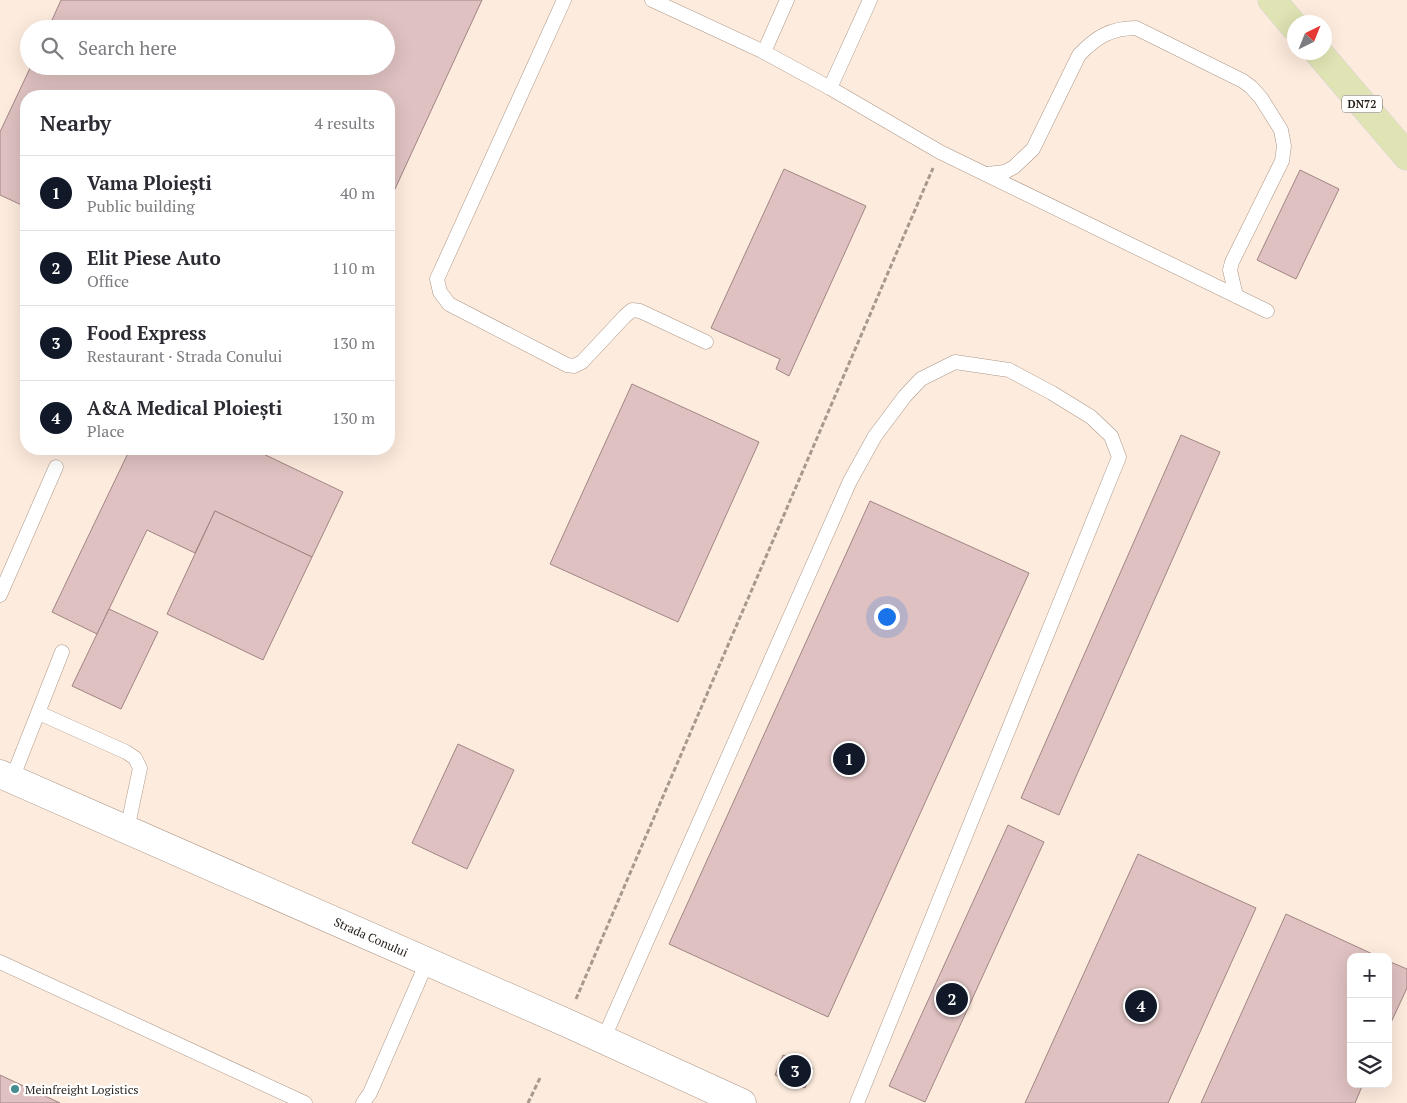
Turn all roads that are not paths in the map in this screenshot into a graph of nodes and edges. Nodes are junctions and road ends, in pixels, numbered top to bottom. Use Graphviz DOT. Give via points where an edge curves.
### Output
graph roads {
  1 [pos="564,0"];
  2 [pos="652,0"];
  3 [pos="787,0"];
  4 [pos="870,0"];
  5 [pos="1272,0"];
  6 [pos="1287,18"];
  7 [pos="764,52"];
  8 [pos="1325,60"];
  9 [pos="830,88"];
  10 [pos="1407,156"];
  11 [pos="986,174"];
  12 [pos="1236,296"];
  13 [pos="1267,311"];
  14 [pos="706,342"];
  15 [pos="56,466"];
  16 [pos="0,595"];
  17 [pos="62,652"];
  18 [pos="39,713"];
  19 [pos="6,777"];
  20 [pos="127,830"];
  21 [pos="0,962"];
  22 [pos="427,962"];
  23 [pos="603,1040"];
  24 [pos="305,1103"];
  25 [pos="363,1103"];
  26 [pos="742,1103"];
  27 [pos="857,1103"];
  1 -- 14 [label="lane" via="438,279 440,292 449,304 574,366 582,362 632,310"];
  2 -- 7 [label="lane"];
  3 -- 7 [label="lane"];
  4 -- 9 [label="lane"];
  5 -- 6 [label="main road"];
  7 -- 9 [label="lane"];
  8 -- 10 [label="main road, DN72"];
  9 -- 11 [label="lane" via="940,152"];
  11 -- 12 [label="lane"];
  11 -- 12 [label="lane" via="1005,172 1033,149 1079,55 1087,46 1121,28 1136,28 1243,81 1261,98 1280,130 1284,146 1282,160 1232,262 1230,270"];
  12 -- 13 [label="lane"];
  15 -- 16 [label="lane"];
  17 -- 18 [label="lane"];
  18 -- 19 [label="lane"];
  18 -- 20 [label="lane" via="135,758 140,768"];
  19 -- 20 [label="street, Strada Conului"];
  20 -- 22 [label="street, Strada Conului"];
  21 -- 24 [label="lane"];
  22 -- 23 [label="street, Strada Conului"];
  22 -- 25 [label="lane"];
  23 -- 26 [label="street, Strada Conului"];
  23 -- 27 [label="lane" via="850,481 875,436 921,379 946,366 955,362 1009,370 1091,417 1112,436 1119,457"];
}
